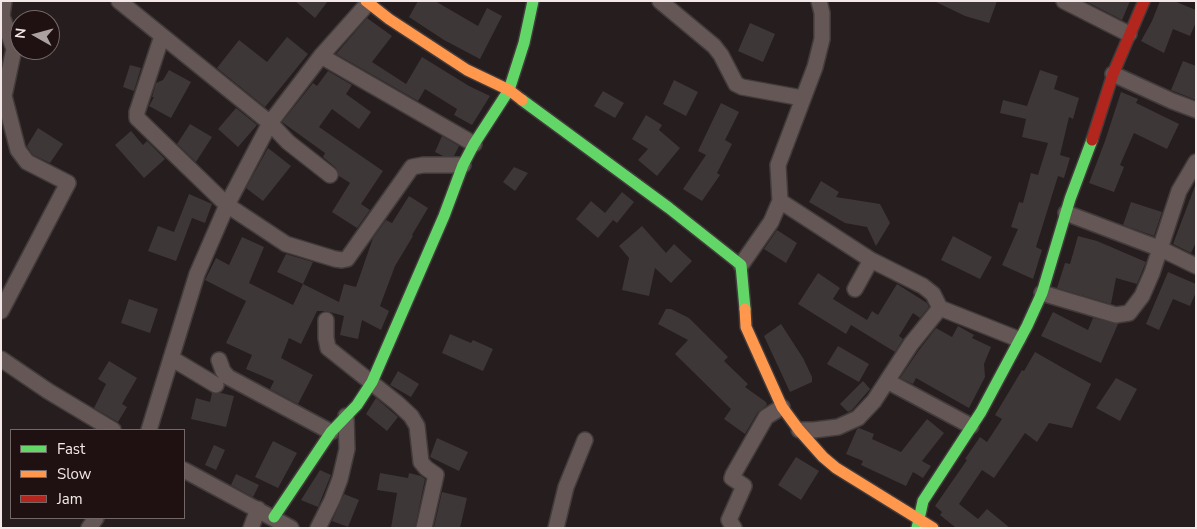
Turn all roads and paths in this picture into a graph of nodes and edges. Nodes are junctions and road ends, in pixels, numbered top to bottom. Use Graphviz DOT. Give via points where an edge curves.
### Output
graph roads {
  1 [pos="4,1"];
  2 [pos="119,1"];
  3 [pos="533,1"];
  4 [pos="660,1"];
  5 [pos="819,1"];
  6 [pos="1064,1"];
  7 [pos="1144,1"];
  8 [pos="368,2"];
  9 [pos="1130,34"];
  10 [pos="162,36"];
  11 [pos="321,56"];
  12 [pos="1113,74"];
  13 [pos="509,90"];
  14 [pos="802,98"];
  15 [pos="1196,110"];
  16 [pos="268,127"];
  17 [pos="474,144"];
  18 [pos="1196,162"];
  19 [pos="463,165"];
  20 [pos="330,175"];
  21 [pos="780,200"];
  22 [pos="227,205"];
  23 [pos="1066,213"];
  24 [pos="1161,249"];
  25 [pos="871,260"];
  26 [pos="741,265"];
  27 [pos="1196,266"];
  28 [pos="855,289"];
  29 [pos="1042,293"];
  30 [pos="940,308"];
  31 [pos="1,311"];
  32 [pos="326,320"];
  33 [pos="1018,339"];
  34 [pos="171,358"];
  35 [pos="1,359"];
  36 [pos="888,381"];
  37 [pos="372,382"];
  38 [pos="782,407"];
  39 [pos="346,416"];
  40 [pos="971,426"];
  41 [pos="111,429"];
  42 [pos="149,429"];
  43 [pos="799,430"];
  44 [pos="331,432"];
  45 [pos="584,440"];
  46 [pos="185,471"];
  47 [pos="258,509"];
  48 [pos="274,517"];
  49 [pos="918,523"];
  50 [pos="251,528"];
  51 [pos="291,528"];
  52 [pos="318,528"];
  53 [pos="424,528"];
  54 [pos="556,528"];
  55 [pos="734,528"];
  56 [pos="933,528"];
  1 -- 31 [label="street" via="2,16 14,49 4,96 18,150 27,162 68,183"];
  2 -- 10 [label="street"];
  3 -- 13 [label="street"];
  4 -- 14 [label="street" via="714,46 736,84"];
  5 -- 14 [label="street" via="822,40"];
  6 -- 9 [label="street"];
  7 -- 9 [label="street"];
  8 -- 11 [label="street"];
  8 -- 13 [label="street" via="467,70"];
  9 -- 12 [label="street"];
  10 -- 16 [label="street"];
  10 -- 22 [label="street" via="137,118"];
  11 -- 16 [label="street"];
  11 -- 17 [label="street"];
  12 -- 15 [label="street"];
  12 -- 23 [label="street"];
  13 -- 17 [label="street"];
  13 -- 26 [label="street"];
  14 -- 21 [label="street" via="778,165"];
  16 -- 20 [label="street" via="283,143 288,142"];
  16 -- 22 [label="street"];
  17 -- 19 [label="street"];
  18 -- 24 [label="street" via="1179,190"];
  19 -- 22 [label="street" via="412,167 345,260 286,244"];
  19 -- 37 [label="street"];
  21 -- 25 [label="street"];
  21 -- 26 [label="street" via="771,222"];
  22 -- 34 [label="street" via="197,274"];
  23 -- 24 [label="street"];
  23 -- 29 [label="street"];
  24 -- 27 [label="street"];
  24 -- 29 [label="street" via="1142,296 1129,313 1116,315"];
  25 -- 28 [label="street"];
  25 -- 30 [label="street" via="924,286 933,294"];
  26 -- 38 [label="street" via="746,327"];
  29 -- 33 [label="street"];
  30 -- 33 [label="street"];
  30 -- 36 [label="street" via="911,344"];
  32 -- 37 [label="street" via="328,348"];
  33 -- 40 [label="street"];
  34 -- 42 [label="street"];
  34 -- 44 [label="street" via="212,382 219,360 228,377"];
  35 -- 41 [label="street" via="48,392"];
  36 -- 40 [label="street"];
  36 -- 43 [label="street" via="858,418 838,427"];
  37 -- 39 [label="street"];
  37 -- 53 [label="street" via="414,420 419,431 421,462 436,475"];
  38 -- 43 [label="street"];
  38 -- 55 [label="street" via="766,417 733,474 732,478 744,486 729,520"];
  39 -- 44 [label="street"];
  39 -- 52 [label="street" via="347,449 332,500"];
  40 -- 49 [label="street" via="929,489"];
  43 -- 49 [label="street" via="836,468"];
  44 -- 48 [label="street"];
  45 -- 54 [label="street" via="566,486"];
  46 -- 47 [label="street"];
  47 -- 48 [label="street"];
  47 -- 50 [label="street"];
  48 -- 51 [label="street"];
  49 -- 56 [label="street"];
}
